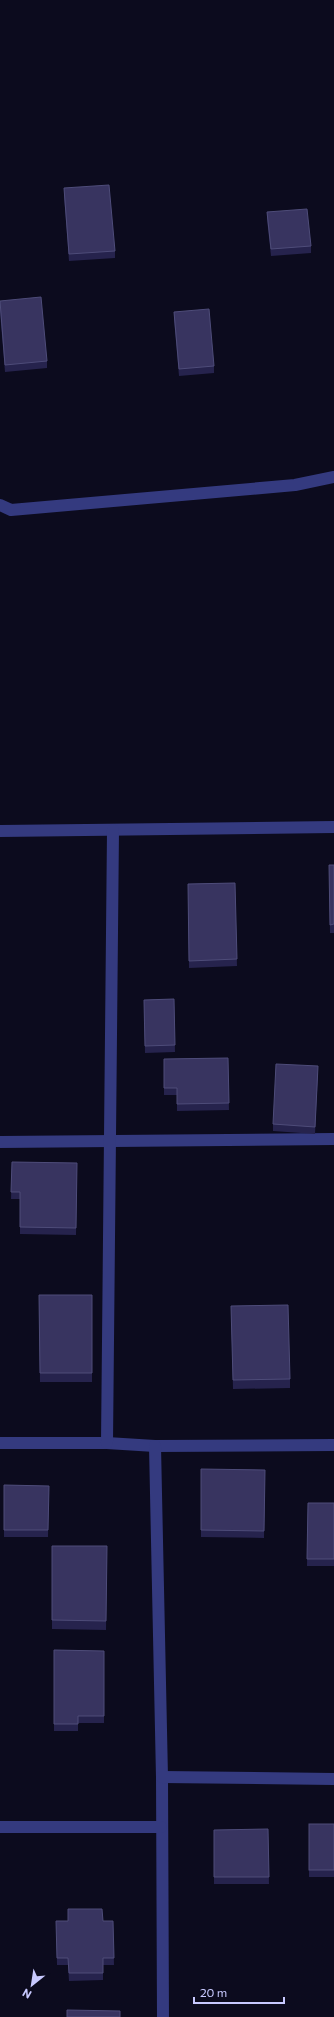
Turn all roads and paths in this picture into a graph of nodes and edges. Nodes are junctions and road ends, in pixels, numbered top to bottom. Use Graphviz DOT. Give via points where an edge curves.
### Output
graph roads {
  1 [pos="334,477"];
  2 [pos="0,505"];
  3 [pos="334,828"];
  4 [pos="113,830"];
  5 [pos="0,831"];
  6 [pos="334,1139"];
  7 [pos="110,1141"];
  8 [pos="0,1142"];
  9 [pos="0,1443"];
  10 [pos="107,1443"];
  11 [pos="334,1445"];
  12 [pos="154,1446"];
  13 [pos="162,1777"];
  14 [pos="334,1779"];
  15 [pos="0,1827"];
  16 [pos="161,1827"];
  17 [pos="162,2017"];
  1 -- 2 [label="street" via="294,485 11,510"];
  3 -- 4 [label="street"];
  4 -- 5 [label="street"];
  4 -- 7 [label="street"];
  6 -- 7 [label="street"];
  7 -- 8 [label="street"];
  7 -- 10 [label="street"];
  9 -- 10 [label="street"];
  10 -- 12 [label="street"];
  11 -- 12 [label="street"];
  12 -- 13 [label="street"];
  13 -- 14 [label="street"];
  13 -- 16 [label="street"];
  15 -- 16 [label="street"];
  16 -- 17 [label="street"];
}
